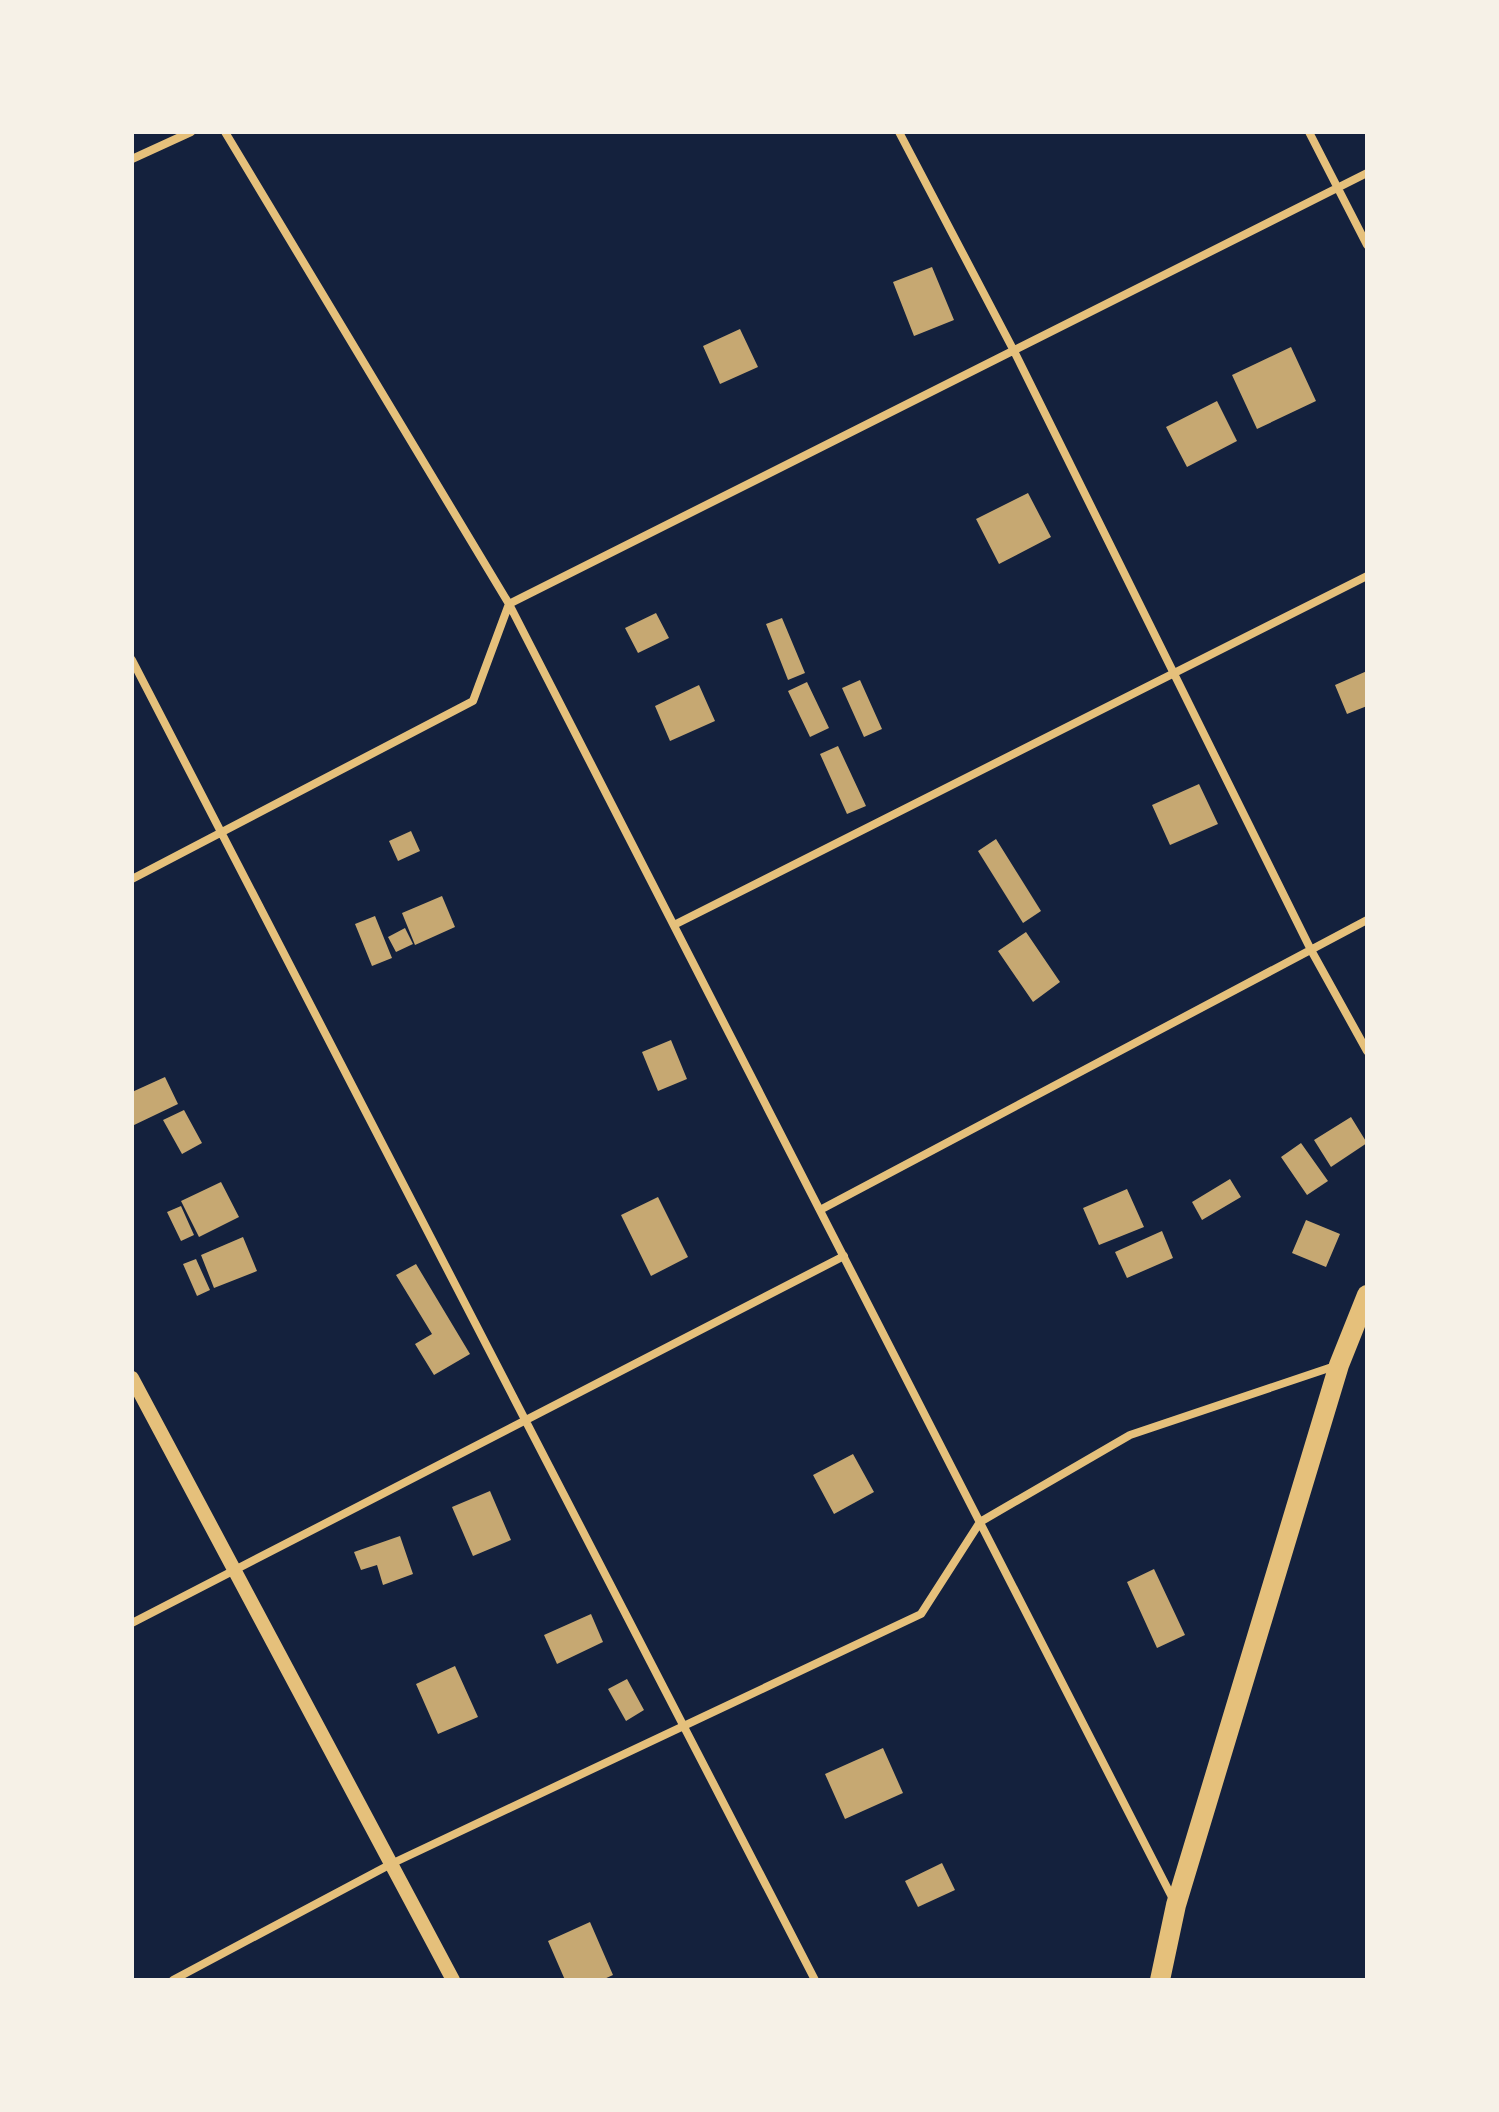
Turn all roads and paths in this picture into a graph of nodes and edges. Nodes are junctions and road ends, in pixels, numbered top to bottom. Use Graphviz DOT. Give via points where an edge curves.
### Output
graph roads {
  1 [pos="191,132"];
  2 [pos="225,132"];
  3 [pos="899,132"];
  4 [pos="1309,132"];
  5 [pos="132,159"];
  6 [pos="1367,173"];
  7 [pos="1337,187"];
  8 [pos="1367,245"];
  9 [pos="1014,351"];
  10 [pos="1367,576"];
  11 [pos="509,604"];
  12 [pos="132,660"];
  13 [pos="1174,673"];
  14 [pos="221,832"];
  15 [pos="132,879"];
  16 [pos="1367,920"];
  17 [pos="674,925"];
  18 [pos="1311,950"];
  19 [pos="1367,1051"];
  20 [pos="820,1210"];
  21 [pos="844,1256"];
  22 [pos="1367,1295"];
  23 [pos="1339,1365"];
  24 [pos="132,1378"];
  25 [pos="525,1420"];
  26 [pos="980,1522"];
  27 [pos="234,1570"];
  28 [pos="132,1623"];
  29 [pos="684,1726"];
  30 [pos="391,1864"];
  31 [pos="1176,1905"];
  32 [pos="173,1980"];
  33 [pos="453,1980"];
  34 [pos="815,1980"];
  35 [pos="1160,1980"];
  1 -- 5 [label="street"];
  2 -- 11 [label="street"];
  3 -- 9 [label="street"];
  4 -- 7 [label="street"];
  6 -- 7 [label="street"];
  7 -- 8 [label="street"];
  7 -- 9 [label="street"];
  9 -- 11 [label="street"];
  9 -- 13 [label="street"];
  10 -- 13 [label="street"];
  11 -- 14 [label="street" via="473,701"];
  11 -- 17 [label="street"];
  12 -- 14 [label="street"];
  13 -- 17 [label="street"];
  13 -- 18 [label="street"];
  14 -- 15 [label="street"];
  14 -- 25 [label="street"];
  16 -- 18 [label="street"];
  17 -- 20 [label="street"];
  18 -- 19 [label="street"];
  18 -- 20 [label="street"];
  20 -- 21 [label="street"];
  21 -- 25 [label="street"];
  21 -- 26 [label="street"];
  22 -- 23 [label="main road"];
  23 -- 26 [label="street" via="1130,1435"];
  23 -- 31 [label="main road"];
  24 -- 27 [label="street"];
  25 -- 27 [label="street"];
  25 -- 29 [label="street"];
  26 -- 29 [label="street" via="921,1614"];
  26 -- 31 [label="street"];
  27 -- 28 [label="street"];
  27 -- 30 [label="street"];
  29 -- 30 [label="street"];
  29 -- 34 [label="street"];
  30 -- 32 [label="street"];
  30 -- 33 [label="street"];
  31 -- 35 [label="main road"];
}
